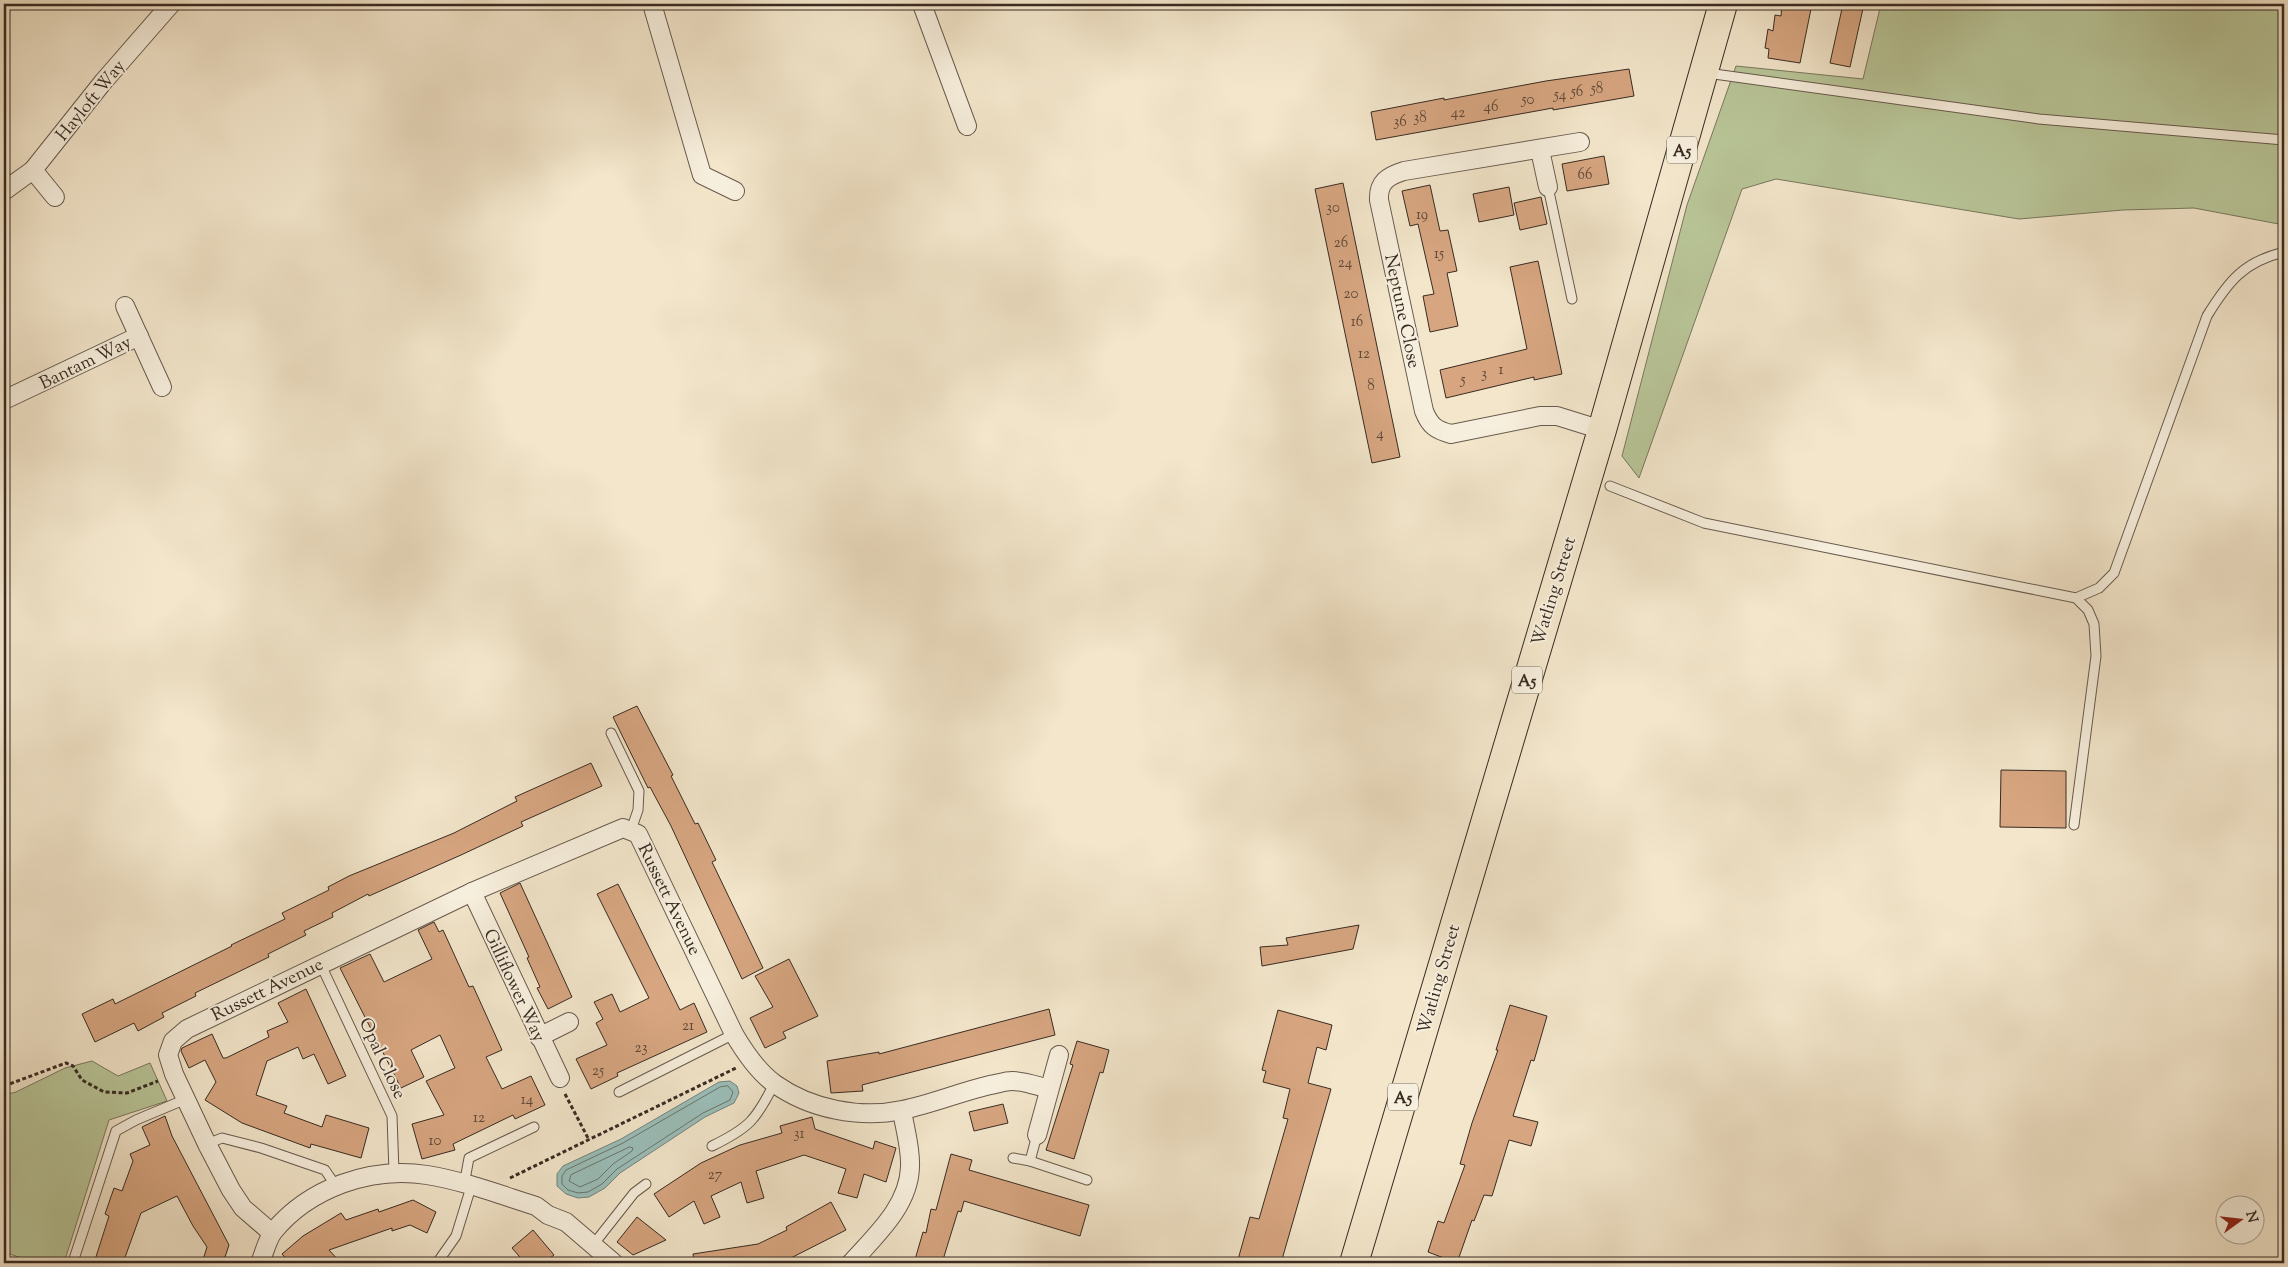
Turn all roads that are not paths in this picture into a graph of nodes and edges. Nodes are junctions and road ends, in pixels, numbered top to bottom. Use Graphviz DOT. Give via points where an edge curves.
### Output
graph roads {
  1 [pos="171,4"];
  2 [pos="652,4"];
  3 [pos="1723,4"];
  4 [pos="921,5"];
  5 [pos="1704,73"];
  6 [pos="967,126"];
  7 [pos="2284,140"];
  8 [pos="1580,142"];
  9 [pos="1540,150"];
  10 [pos="34,170"];
  11 [pos="1548,187"];
  12 [pos="4,191"];
  13 [pos="735,191"];
  14 [pos="55,197"];
  15 [pos="2284,252"];
  16 [pos="1572,298"];
  17 [pos="125,306"];
  18 [pos="139,336"];
  19 [pos="162,387"];
  20 [pos="4,400"];
  21 [pos="1602,430"];
  22 [pos="1610,486"];
  23 [pos="2076,598"];
  24 [pos="611,733"];
  25 [pos="2074,825"];
  26 [pos="630,830"];
  27 [pos="472,892"];
  28 [pos="320,963"];
  29 [pos="569,1022"];
  30 [pos="734,1034"];
  31 [pos="539,1037"];
  32 [pos="1059,1055"];
  33 [pos="560,1078"];
  34 [pos="774,1084"];
  35 [pos="1049,1089"];
  36 [pos="618,1092"];
  37 [pos="186,1099"];
  38 [pos="902,1110"];
  39 [pos="534,1127"];
  40 [pos="1037,1135"];
  41 [pos="207,1144"];
  42 [pos="712,1146"];
  43 [pos="1013,1158"];
  44 [pos="1030,1161"];
  45 [pos="394,1172"];
  46 [pos="1087,1180"];
  47 [pos="646,1184"];
  48 [pos="336,1186"];
  49 [pos="473,1187"];
  50 [pos="272,1233"];
  51 [pos="593,1245"];
  52 [pos="74,1260"];
  53 [pos="260,1263"];
  54 [pos="437,1263"];
  55 [pos="614,1263"];
  56 [pos="851,1263"];
  57 [pos="1354,1263"];
  1 -- 10 [label="street, Hayloft Way" via="103,82"];
  2 -- 13 [label="street" via="702,175"];
  3 -- 5 [label="highway, Watling Street / A5"];
  4 -- 6 [label="street"];
  5 -- 7 [label="lane" via="2039,119"];
  5 -- 21 [label="highway, Watling Street / A5"];
  8 -- 9 [label="street, Neptune Close"];
  9 -- 11 [label="street"];
  9 -- 21 [label="street, Neptune Close" via="1404,171 1383,182 1379,200 1422,402 1429,424 1451,434 1540,416 1557,416"];
  10 -- 12 [label="street, Hayloft Way"];
  10 -- 14 [label="street"];
  11 -- 16 [label="lane"];
  15 -- 23 [label="lane" via="2250,265 2227,284 2207,316 2114,573 2099,588"];
  17 -- 18 [label="street"];
  18 -- 19 [label="street"];
  18 -- 20 [label="street, Bantam Way"];
  21 -- 57 [label="highway, Watling Street / A5"];
  22 -- 23 [label="lane" via="1704,523"];
  23 -- 25 [label="lane" via="2088,610 2094,624 2096,656"];
  24 -- 26 [label="lane" via="638,791 638,810"];
  26 -- 27 [label="street, Russett Avenue" via="615,831"];
  26 -- 30 [label="street, Russett Avenue" via="638,834 646,848"];
  27 -- 28 [label="street, Russett Avenue"];
  27 -- 31 [label="street, Gilliflower Way"];
  28 -- 37 [label="street, Russett Avenue" via="187,1028 173,1041 168,1055"];
  28 -- 45 [label="lane, Opal Close" via="392,1116"];
  29 -- 31 [label="street"];
  30 -- 34 [label="street, Russett Avenue"];
  30 -- 36 [label="lane"];
  31 -- 33 [label="street, Gilliflower Way"];
  32 -- 35 [label="street"];
  34 -- 38 [label="street, Russett Avenue" via="809,1102 840,1111 873,1113"];
  34 -- 42 [label="lane" via="754,1120"];
  35 -- 38 [label="street, Russett Avenue" via="1011,1081"];
  35 -- 40 [label="street"];
  37 -- 41 [label="street, Russett Avenue"];
  37 -- 52 [label="lane" via="116,1131"];
  38 -- 56 [label="street" via="910,1168 904,1194 888,1222"];
  39 -- 49 [label="lane" via="469,1158"];
  40 -- 44 [label="lane"];
  41 -- 48 [label="lane" via="222,1138 261,1148 325,1170"];
  41 -- 50 [label="street, Russett Avenue" via="243,1208"];
  43 -- 44 [label="lane"];
  44 -- 46 [label="lane"];
  45 -- 48 [label="street"];
  45 -- 49 [label="street" via="427,1175"];
  47 -- 51 [label="lane"];
  48 -- 50 [label="street" via="309,1199"];
  49 -- 51 [label="street" via="536,1206 566,1222"];
  49 -- 54 [label="lane" via="456,1236"];
  50 -- 53 [label="street"];
  51 -- 55 [label="street"];
}
